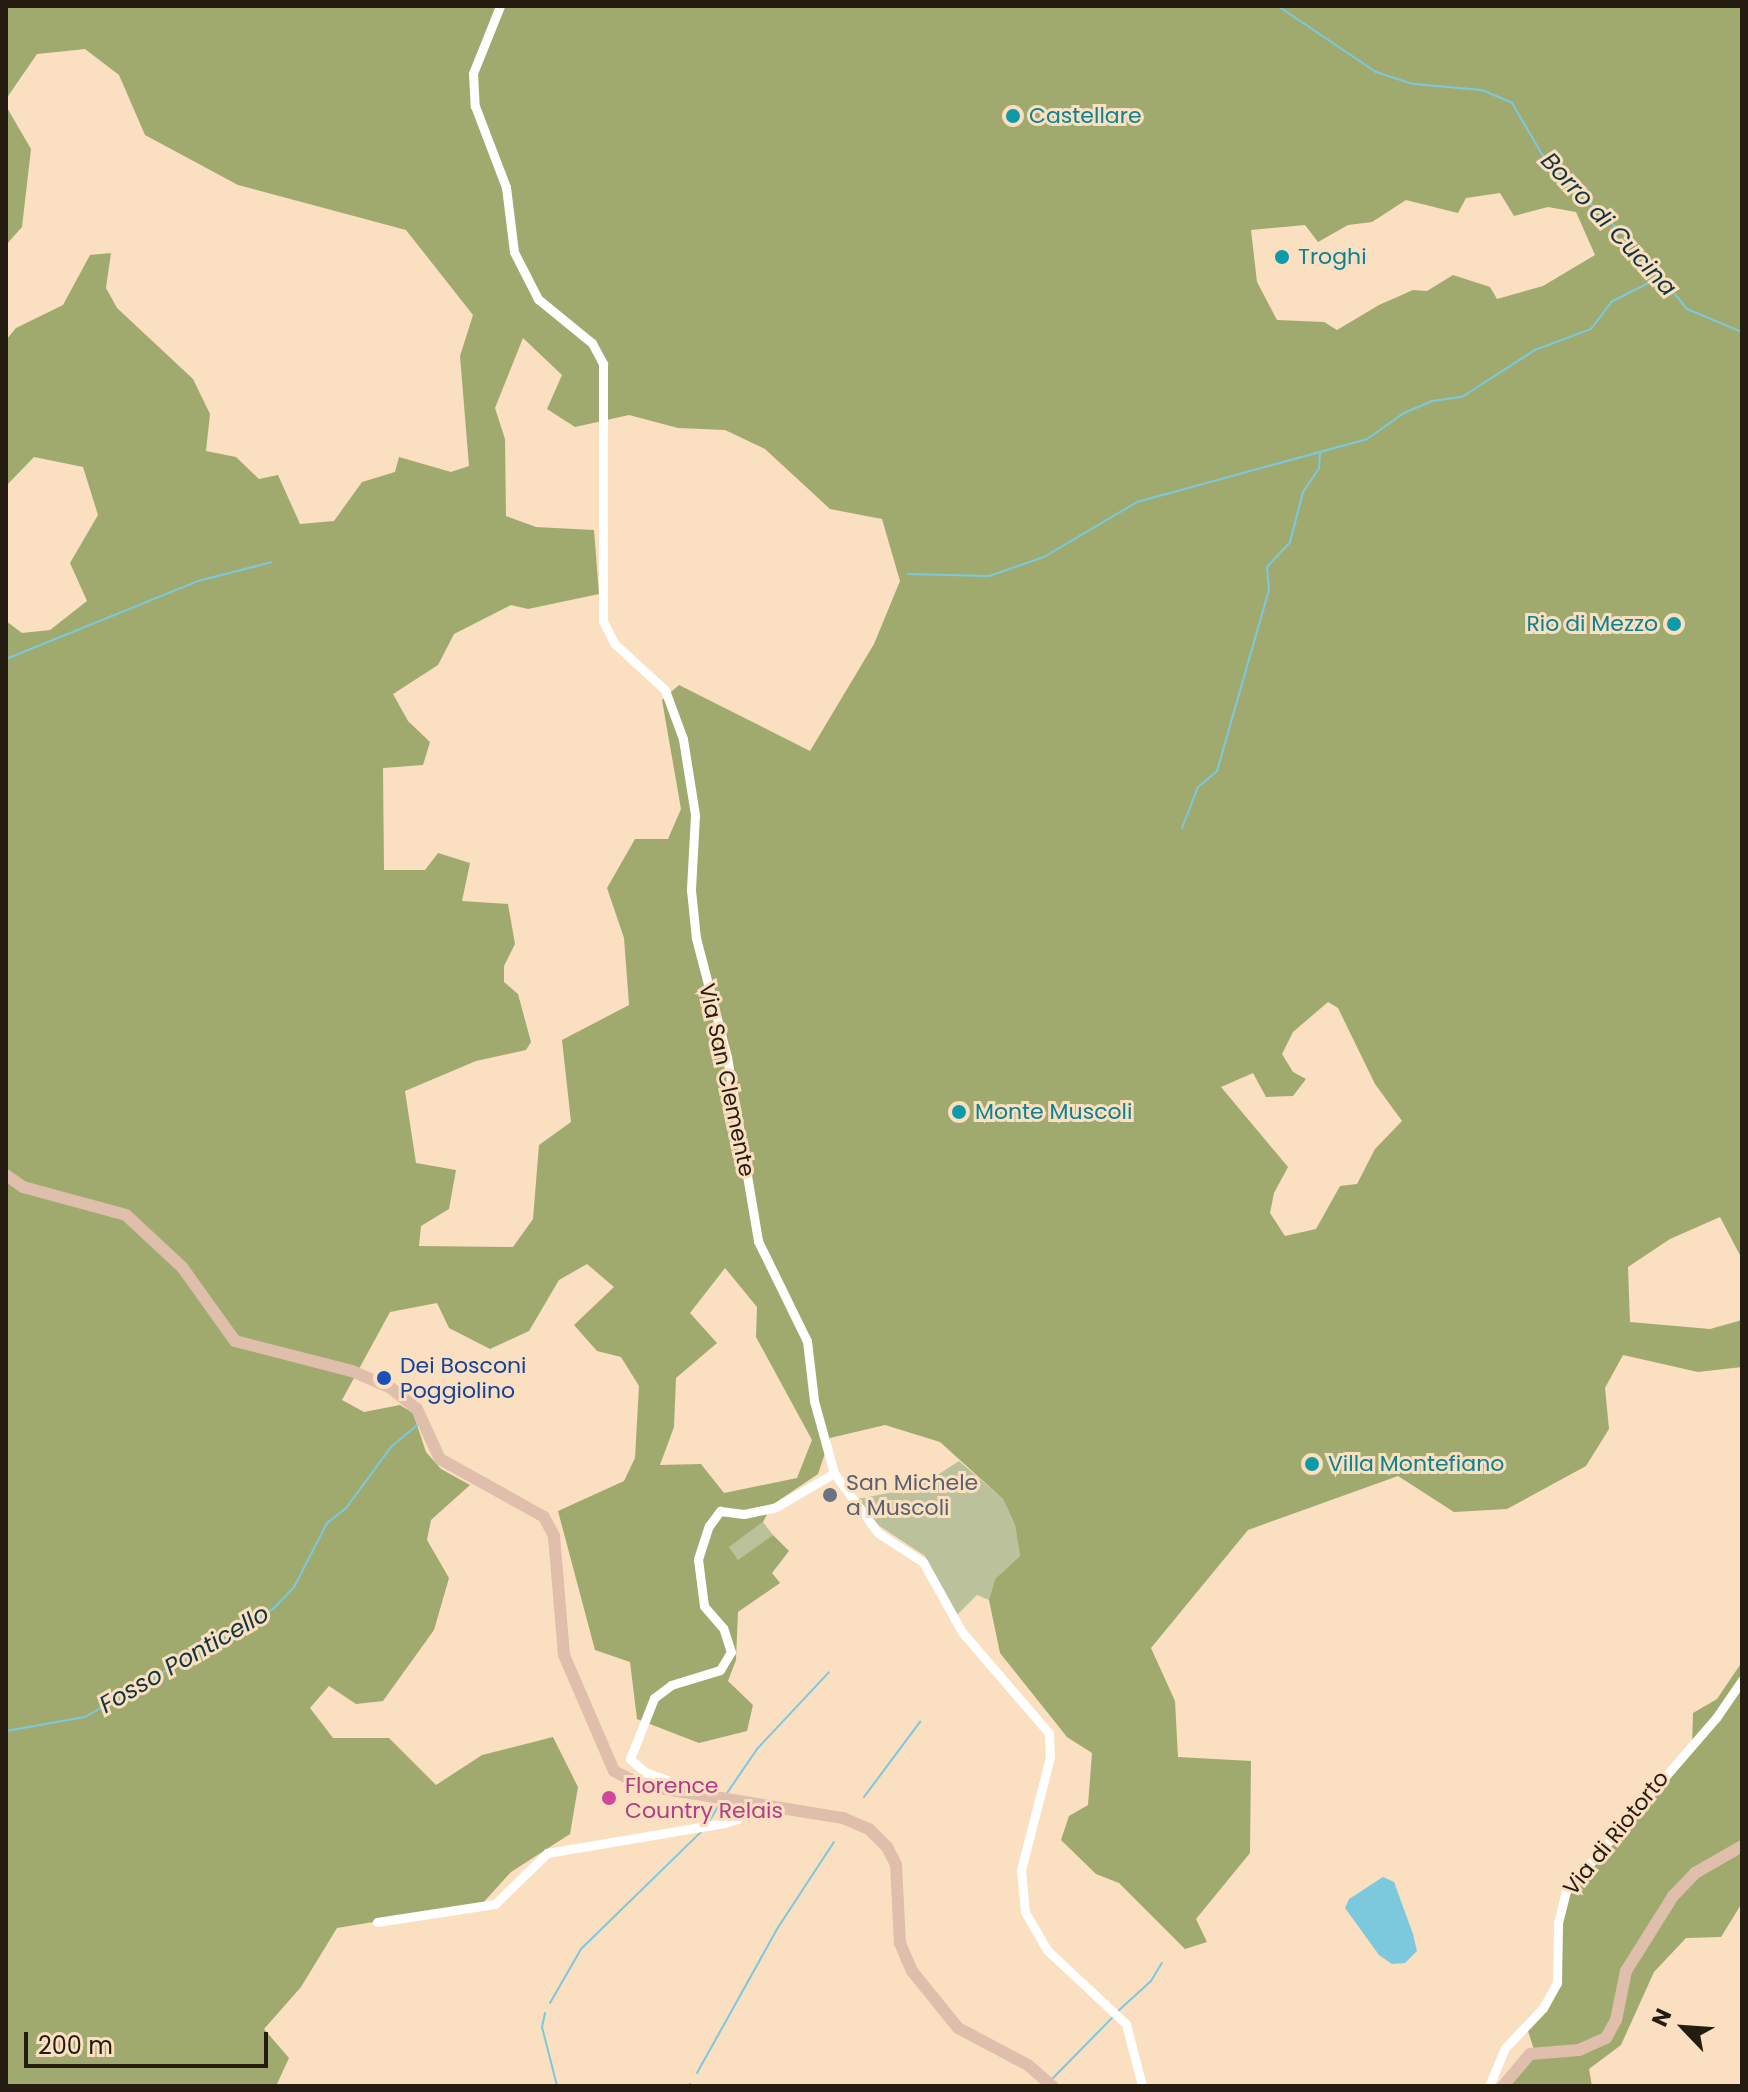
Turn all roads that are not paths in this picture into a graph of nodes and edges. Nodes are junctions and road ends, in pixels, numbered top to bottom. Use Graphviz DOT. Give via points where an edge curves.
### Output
graph roads {
  1 [pos="500,6"];
  2 [pos="6,1175"];
  3 [pos="834,1473"];
  4 [pos="1742,1680"];
  5 [pos="718,1798"];
  6 [pos="749,1803"];
  7 [pos="1742,1846"];
  8 [pos="377,1922"];
  9 [pos="1050,2083"];
  10 [pos="1142,2086"];
  11 [pos="1489,2086"];
  12 [pos="1503,2086"];
  1 -- 3 [label="street, Via San Clemente" via="473,73 475,106 506,187 514,252 538,299 592,343 603,364 603,621 614,643 665,690 679,723 695,815 691,881 696,938 727,1057 758,1241 807,1341 814,1401"];
  2 -- 5 [label="main road" via="23,1187 126,1215 182,1267 228,1336 254,1350 352,1371 391,1388 417,1409 440,1459 544,1517 554,1536 564,1655 609,1765 635,1783"];
  3 -- 5 [label="street" via="776,1507 744,1514 720,1511 702,1543 704,1606 731,1643 728,1662 654,1698 630,1759 645,1772"];
  3 -- 10 [label="street, Via San Clemente" via="878,1533 923,1562 962,1632 1043,1721 1051,1744 1021,1870 1025,1912 1047,1950 1117,2013 1133,2038"];
  4 -- 11 [label="street, Via di Riotorto" via="1716,1718 1571,1881 1559,1911 1557,1983 1543,2008 1505,2048"];
  5 -- 6 [label="main road"];
  6 -- 8 [label="street" via="737,1819 705,1827 562,1847 530,1865 500,1902"];
  6 -- 9 [label="main road" via="854,1821 881,1839 896,1865 900,1943 912,1971 958,2028"];
  7 -- 12 [label="main road" via="1695,1873 1673,1896 1626,1971 1616,2020 1606,2038 1579,2050 1530,2054"];
}
